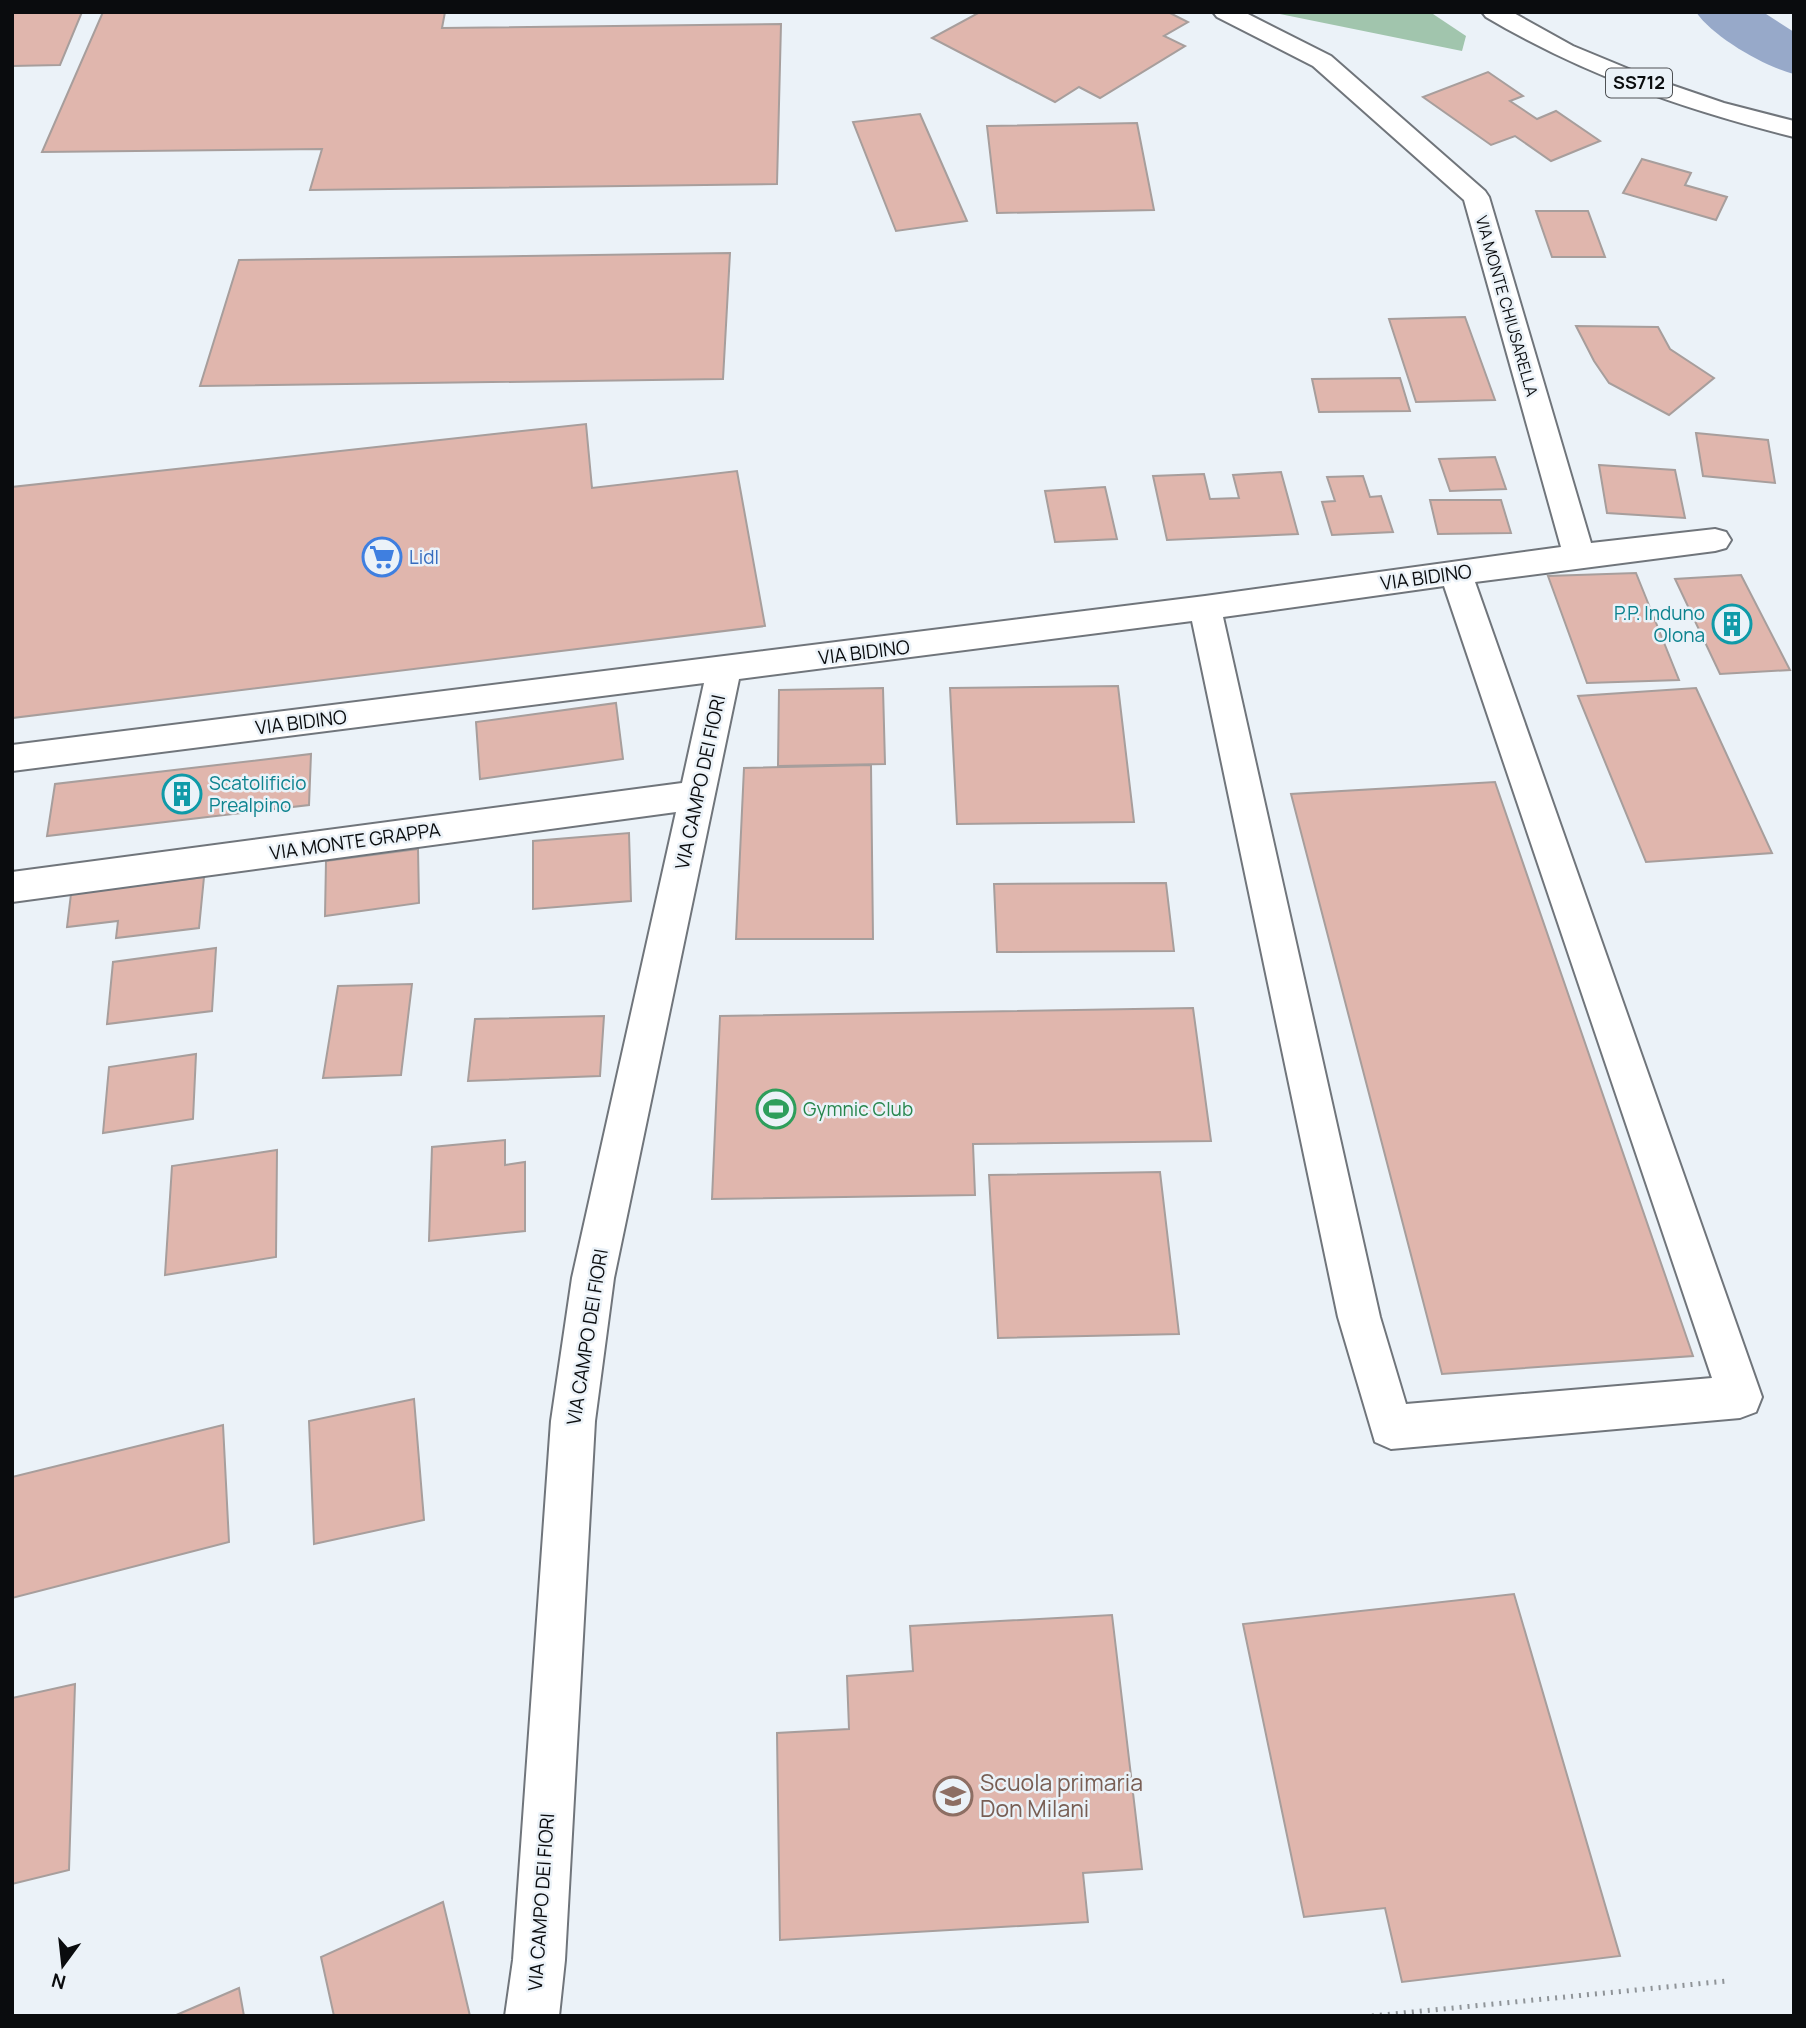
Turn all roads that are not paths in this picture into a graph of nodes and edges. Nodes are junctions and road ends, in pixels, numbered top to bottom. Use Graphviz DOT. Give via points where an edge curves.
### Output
graph roads {
  1 [pos="1225,12"];
  2 [pos="1494,12"];
  3 [pos="1794,129"];
  4 [pos="1715,540"];
  5 [pos="1578,556"];
  6 [pos="1456,573"];
  7 [pos="1205,608"];
  8 [pos="723,670"];
  9 [pos="12,758"];
  10 [pos="698,795"];
  11 [pos="12,887"];
  12 [pos="532,2016"];
  1 -- 5 [label="street, VIA MONTE CHIUSARELLA" via="1322,61 1476,197"];
  2 -- 3 [label="street, SS712" via="1615,74 1697,104"];
  4 -- 5 [label="street, VIA BIDINO"];
  5 -- 6 [label="street, VIA BIDINO"];
  6 -- 7 [label="street, VIA BIDINO"];
  6 -- 7 [label="street" via="1740,1397 1391,1427 1359,1317"];
  7 -- 8 [label="street, VIA BIDINO"];
  8 -- 9 [label="street, VIA BIDINO"];
  8 -- 10 [label="street, VIA CAMPO DEI FIORI"];
  10 -- 11 [label="street, VIA MONTE GRAPPA"];
  10 -- 12 [label="street, VIA CAMPO DEI FIORI" via="593,1278 575,1408"];
}
